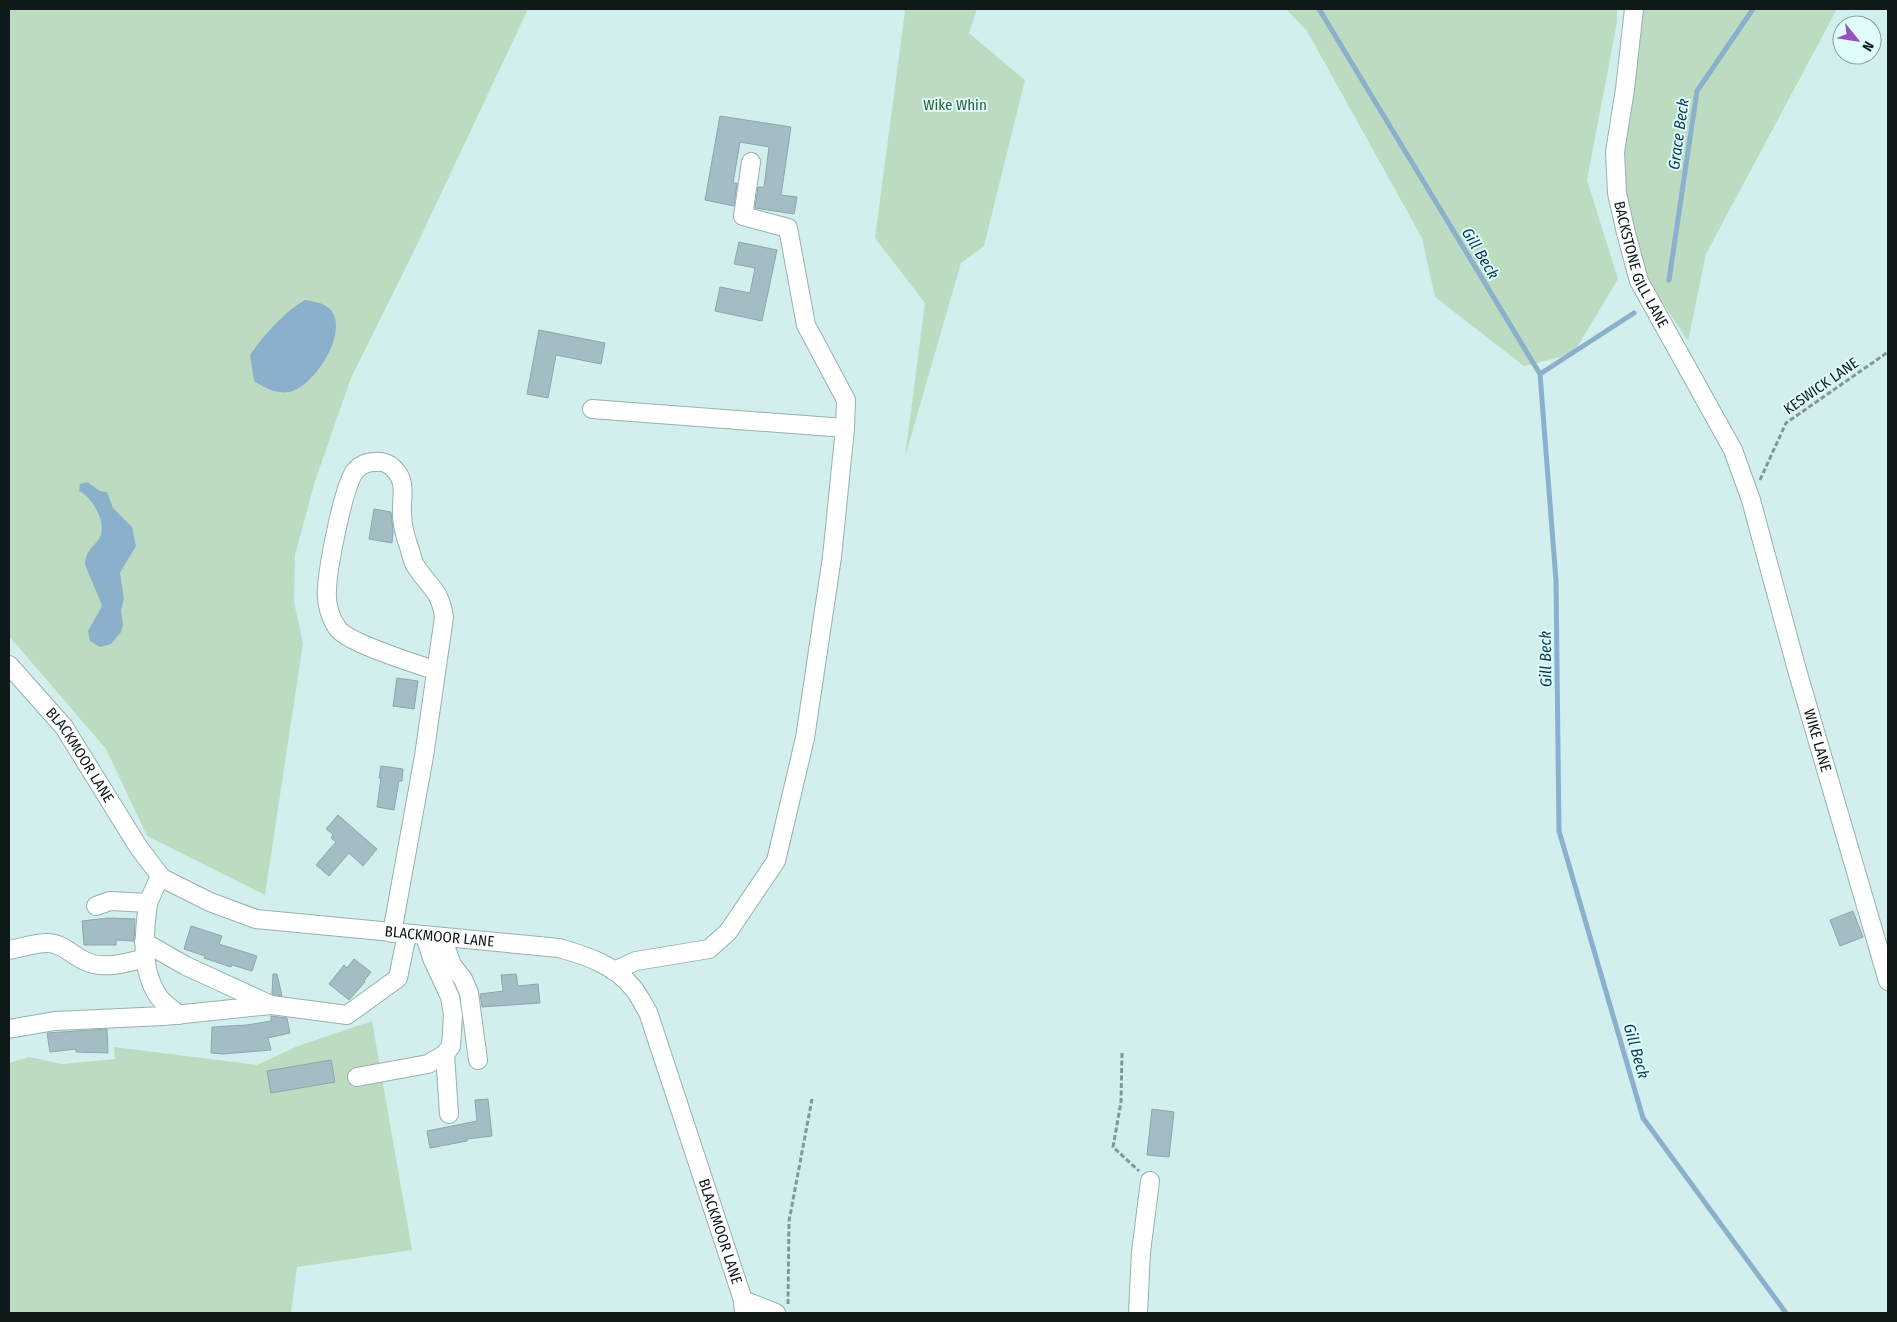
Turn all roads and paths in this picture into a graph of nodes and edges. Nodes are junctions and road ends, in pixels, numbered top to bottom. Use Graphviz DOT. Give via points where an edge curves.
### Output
graph roads {
  1 [pos="1634,9"];
  2 [pos="751,162"];
  3 [pos="1888,352"];
  4 [pos="592,409"];
  5 [pos="845,428"];
  6 [pos="1751,500"];
  7 [pos="9,666"];
  8 [pos="436,671"];
  9 [pos="160,876"];
  10 [pos="148,904"];
  11 [pos="96,906"];
  12 [pos="399,933"];
  13 [pos="434,936"];
  14 [pos="9,950"];
  15 [pos="145,950"];
  16 [pos="614,971"];
  17 [pos="1888,980"];
  18 [pos="272,1005"];
  19 [pos="178,1015"];
  20 [pos="9,1029"];
  21 [pos="1122,1053"];
  22 [pos="445,1054"];
  23 [pos="478,1060"];
  24 [pos="357,1077"];
  25 [pos="812,1099"];
  26 [pos="449,1114"];
  27 [pos="1150,1181"];
  28 [pos="744,1307"];
  29 [pos="776,1313"];
  30 [pos="788,1313"];
  31 [pos="1138,1313"];
  1 -- 6 [label="street, BACKSTONE GILL LANE" via="1615,152 1617,193 1626,233 1639,281 1733,450"];
  2 -- 5 [label="street" via="743,216 788,228 806,325 846,400"];
  3 -- 6 [label="path, KESWICK LANE" via="1786,423"];
  4 -- 5 [label="street"];
  5 -- 16 [label="street" via="832,557 805,738 776,861 728,932 709,949 636,961"];
  6 -- 17 [label="street, WIKE LANE"];
  7 -- 9 [label="street, BLACKMOOR LANE" via="64,727"];
  8 -- 8 [label="street" via="444,617 442,604 438,593 415,564 406,539 401,478 389,464 371,462 362,465 350,479 343,504 327,590 329,612 339,630 355,641"];
  8 -- 12 [label="street"];
  9 -- 10 [label="street"];
  9 -- 12 [label="street, BLACKMOOR LANE" via="210,902 256,919"];
  10 -- 11 [label="street" via="110,901"];
  10 -- 15 [label="street"];
  12 -- 13 [label="street, BLACKMOOR LANE"];
  12 -- 18 [label="street" via="398,978 347,1015"];
  13 -- 16 [label="street, BLACKMOOR LANE" via="559,948 588,956"];
  13 -- 22 [label="street" via="432,958 450,997 453,1015 451,1046"];
  13 -- 23 [label="street" via="469,993"];
  14 -- 15 [label="street" via="48,943 93,964 127,963"];
  15 -- 18 [label="street"];
  15 -- 19 [label="street" via="148,975 159,997"];
  16 -- 28 [label="street, BLACKMOOR LANE" via="633,988 648,1012"];
  18 -- 19 [label="street"];
  19 -- 20 [label="street" via="55,1021"];
  21 -- 27 [label="path" via="1121,1102 1113,1147"];
  22 -- 24 [label="street" via="428,1064"];
  22 -- 26 [label="street"];
  25 -- 30 [label="path" via="789,1221"];
  27 -- 31 [label="street" via="1141,1252"];
  28 -- 29 [label="street"];
}
